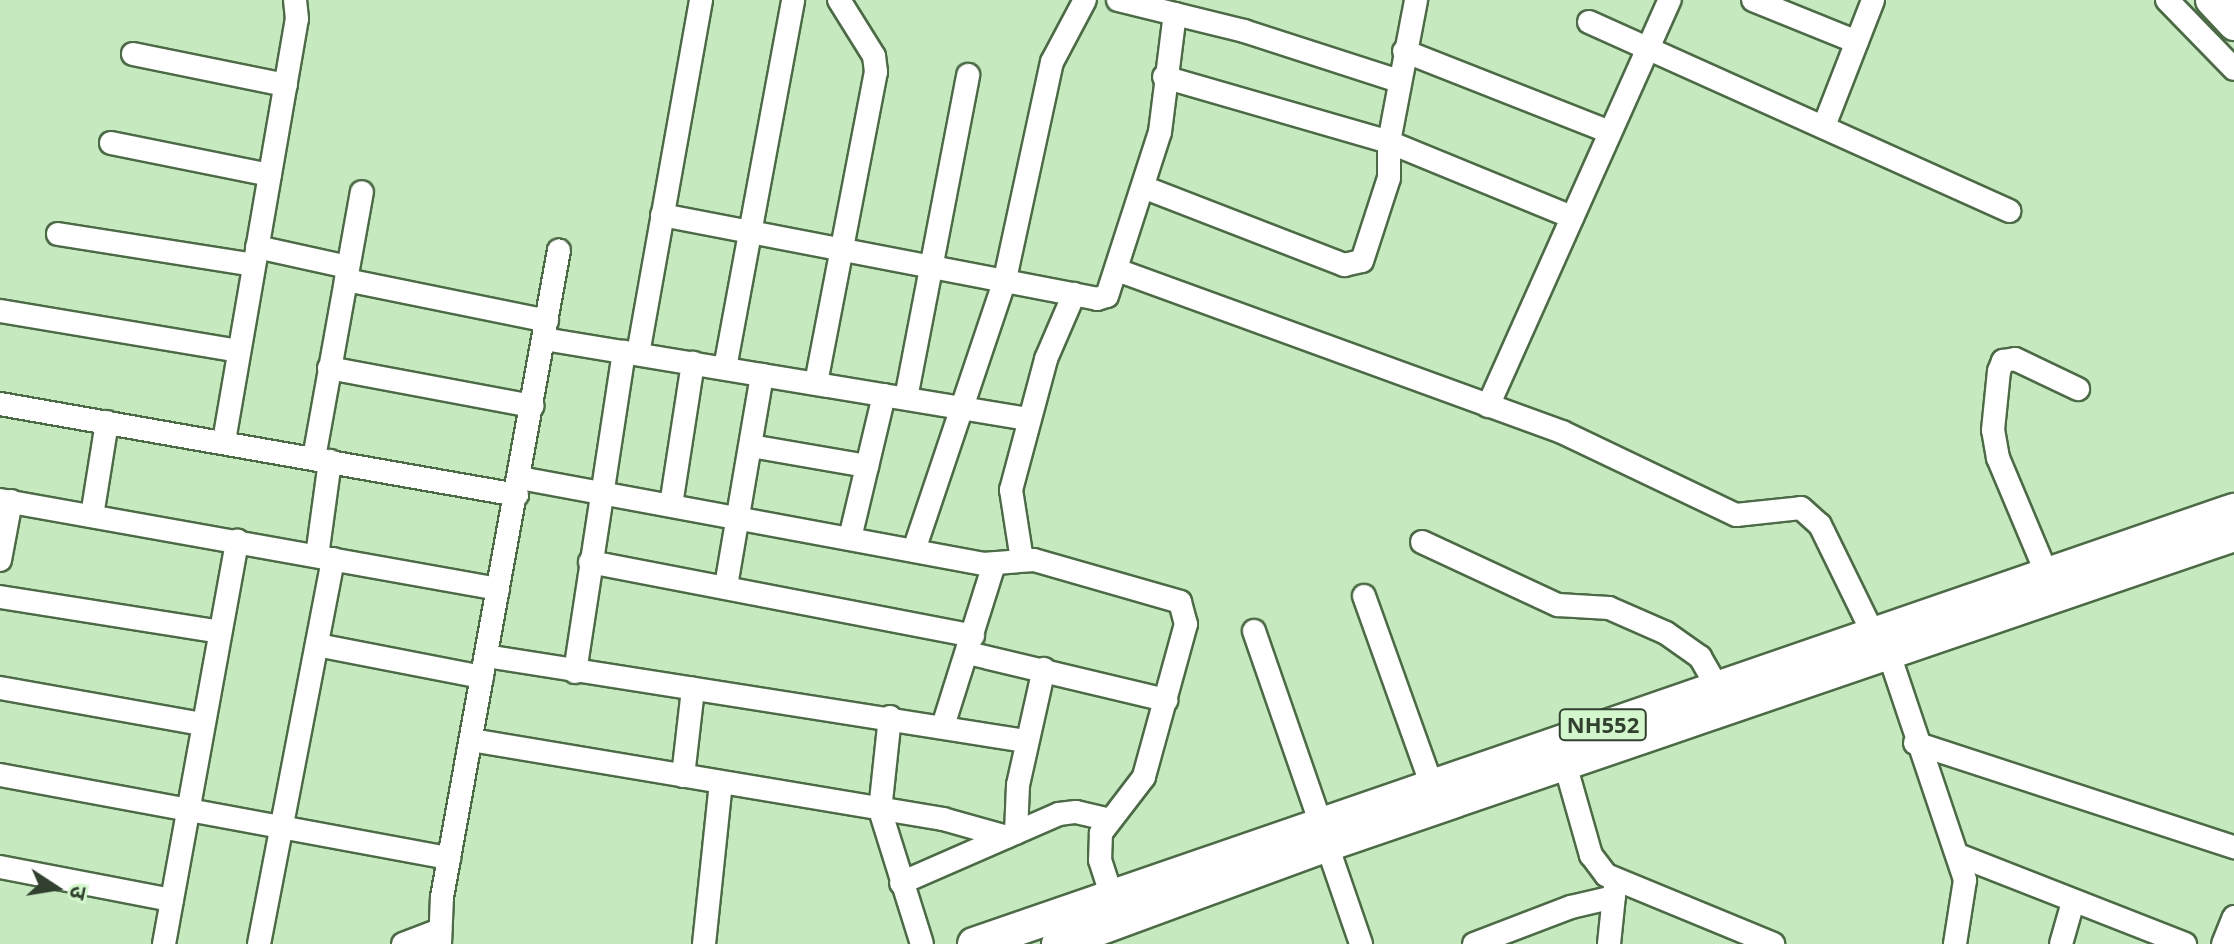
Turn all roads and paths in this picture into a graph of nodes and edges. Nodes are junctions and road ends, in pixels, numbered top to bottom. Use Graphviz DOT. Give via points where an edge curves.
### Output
graph roads {
  1 [pos="295,0"];
  2 [pos="701,0"];
  3 [pos="793,0"];
  4 [pos="839,0"];
  5 [pos="1085,0"];
  6 [pos="1118,0"];
  7 [pos="1416,0"];
  8 [pos="1670,0"];
  9 [pos="1753,0"];
  10 [pos="1873,0"];
  11 [pos="2167,0"];
  12 [pos="2212,0"];
  13 [pos="1175,14"];
  14 [pos="1589,22"];
  15 [pos="2234,24"];
  16 [pos="1857,42"];
  17 [pos="1647,49"];
  18 [pos="1404,51"];
  19 [pos="133,54"];
  20 [pos="2234,69"];
  21 [pos="968,75"];
  22 [pos="1164,77"];
  23 [pos="1399,81"];
  24 [pos="286,85"];
  25 [pos="1824,126"];
  26 [pos="1610,132"];
  27 [pos="1389,142"];
  28 [pos="111,143"];
  29 [pos="270,175"];
  30 [pos="1143,187"];
  31 [pos="362,192"];
  32 [pos="2009,211"];
  33 [pos="662,215"];
  34 [pos="1572,217"];
  35 [pos="753,232"];
  36 [pos="58,234"];
  37 [pos="842,248"];
  38 [pos="559,250"];
  39 [pos="256,256"];
  40 [pos="930,265"];
  41 [pos="1117,270"];
  42 [pos="347,274"];
  43 [pos="1005,279"];
  44 [pos="1074,294"];
  45 [pos="0,311"];
  46 [pos="546,330"];
  47 [pos="239,351"];
  48 [pos="631,353"];
  49 [pos="693,363"];
  50 [pos="329,368"];
  51 [pos="725,368"];
  52 [pos="762,375"];
  53 [pos="816,383"];
  54 [pos="2078,389"];
  55 [pos="884,395"];
  56 [pos="906,398"];
  57 [pos="0,404"];
  58 [pos="532,406"];
  59 [pos="1488,406"];
  60 [pos="965,408"];
  61 [pos="1028,419"];
  62 [pos="107,422"];
  63 [pos="224,441"];
  64 [pos="751,446"];
  65 [pos="322,460"];
  66 [pos="867,466"];
  67 [pos="519,486"];
  68 [pos="601,492"];
  69 [pos="5,500"];
  70 [pos="671,505"];
  71 [pos="2234,510"];
  72 [pos="92,516"];
  73 [pos="739,517"];
  74 [pos="2234,535"];
  75 [pos="850,538"];
  76 [pos="237,541"];
  77 [pos="1422,542"];
  78 [pos="914,550"];
  79 [pos="325,557"];
  80 [pos="0,560"];
  81 [pos="1022,560"];
  82 [pos="590,562"];
  83 [pos="994,564"];
  84 [pos="2046,572"];
  85 [pos="726,586"];
  86 [pos="498,589"];
  87 [pos="1364,596"];
  88 [pos="0,597"];
  89 [pos="1254,631"];
  90 [pos="220,632"];
  91 [pos="1880,641"];
  92 [pos="970,644"];
  93 [pos="317,645"];
  94 [pos="484,667"];
  95 [pos="1044,669"];
  96 [pos="575,672"];
  97 [pos="1716,685"];
  98 [pos="0,688"];
  99 [pos="693,689"];
  100 [pos="1166,700"];
  101 [pos="890,717"];
  102 [pos="203,724"];
  103 [pos="943,726"];
  104 [pos="471,740"];
  105 [pos="1026,741"];
  106 [pos="1915,743"];
  107 [pos="1565,764"];
  108 [pos="0,775"];
  109 [pos="683,776"];
  110 [pos="721,783"];
  111 [pos="1431,783"];
  112 [pos="188,809"];
  113 [pos="880,810"];
  114 [pos="1110,820"];
  115 [pos="282,824"];
  116 [pos="1323,833"];
  117 [pos="1012,835"];
  118 [pos="2234,847"];
  119 [pos="1958,855"];
  120 [pos="449,858"];
  121 [pos="0,867"];
  122 [pos="901,883"];
  123 [pos="1615,889"];
  124 [pos="1112,896"];
  125 [pos="172,900"];
  126 [pos="2073,902"];
  127 [pos="2234,917"];
  128 [pos="440,937"];
  129 [pos="1075,941"];
  130 [pos="1760,942"];
  131 [pos="164,944"];
  132 [pos="259,944"];
  133 [pos="403,944"];
  134 [pos="704,944"];
  135 [pos="922,944"];
  136 [pos="974,944"];
  137 [pos="1361,944"];
  138 [pos="1474,944"];
  139 [pos="1609,944"];
  140 [pos="1955,944"];
  141 [pos="2061,944"];
  142 [pos="2185,944"];
  143 [pos="2223,944"];
  1 -- 24 [label="street"];
  2 -- 33 [label="street"];
  3 -- 35 [label="street"];
  4 -- 37 [label="street" via="874,56 876,72"];
  5 -- 43 [label="street" via="1052,62"];
  6 -- 13 [label="street"];
  7 -- 18 [label="street"];
  8 -- 17 [label="street"];
  9 -- 16 [label="street"];
  10 -- 16 [label="street"];
  11 -- 20 [label="street"];
  12 -- 15 [label="highway"];
  13 -- 22 [label="street"];
  13 -- 23 [label="street"];
  14 -- 17 [label="street"];
  16 -- 25 [label="street"];
  17 -- 25 [label="street"];
  17 -- 26 [label="street"];
  18 -- 23 [label="street"];
  18 -- 26 [label="street"];
  19 -- 24 [label="street"];
  21 -- 40 [label="street"];
  22 -- 27 [label="street"];
  22 -- 30 [label="street" via="1160,132"];
  23 -- 27 [label="street"];
  24 -- 29 [label="street"];
  25 -- 32 [label="street"];
  26 -- 34 [label="street"];
  27 -- 30 [label="street" via="1385,198 1369,249 1354,266"];
  27 -- 34 [label="street"];
  28 -- 29 [label="street"];
  29 -- 39 [label="street"];
  30 -- 41 [label="street"];
  31 -- 42 [label="street"];
  33 -- 35 [label="street"];
  33 -- 48 [label="street"];
  34 -- 59 [label="street"];
  35 -- 37 [label="street"];
  35 -- 51 [label="street"];
  36 -- 39 [label="street"];
  37 -- 40 [label="street"];
  37 -- 53 [label="street"];
  38 -- 46 [label="street"];
  39 -- 42 [label="street"];
  39 -- 47 [label="street"];
  40 -- 43 [label="street"];
  40 -- 56 [label="street"];
  41 -- 44 [label="street" via="1107,296"];
  41 -- 59 [label="street"];
  42 -- 46 [label="street"];
  42 -- 50 [label="street"];
  43 -- 44 [label="street"];
  43 -- 60 [label="street"];
  44 -- 61 [label="street"];
  45 -- 47 [label="street"];
  46 -- 48 [label="street"];
  46 -- 58 [label="street"];
  47 -- 63 [label="street"];
  48 -- 49 [label="street"];
  48 -- 68 [label="street"];
  49 -- 51 [label="street"];
  49 -- 70 [label="street"];
  50 -- 58 [label="street"];
  50 -- 65 [label="street"];
  51 -- 52 [label="street"];
  52 -- 53 [label="street"];
  52 -- 64 [label="street"];
  53 -- 55 [label="street"];
  54 -- 84 [label="street" via="2015,359 2003,361 1999,371 1993,430 1998,458"];
  55 -- 56 [label="street"];
  55 -- 66 [label="street"];
  56 -- 60 [label="street"];
  57 -- 62 [label="street"];
  58 -- 67 [label="street"];
  59 -- 91 [label="street" via="1562,432 1736,515 1801,508 1811,513"];
  60 -- 61 [label="street"];
  60 -- 78 [label="street"];
  61 -- 81 [label="street" via="1011,490"];
  62 -- 63 [label="street"];
  62 -- 72 [label="street"];
  63 -- 65 [label="street"];
  64 -- 66 [label="street"];
  64 -- 73 [label="street"];
  65 -- 67 [label="street"];
  65 -- 79 [label="street"];
  66 -- 75 [label="street"];
  67 -- 68 [label="street"];
  67 -- 86 [label="street"];
  68 -- 70 [label="street"];
  68 -- 82 [label="street"];
  69 -- 72 [label="street"];
  69 -- 80 [label="street"];
  70 -- 73 [label="street"];
  71 -- 84 [label="highway, NH552"];
  72 -- 76 [label="street"];
  73 -- 75 [label="street"];
  73 -- 85 [label="street"];
  74 -- 91 [label="highway, NH552"];
  75 -- 78 [label="street"];
  76 -- 79 [label="street"];
  76 -- 90 [label="street"];
  77 -- 97 [label="street" via="1558,605 1609,608 1666,633 1700,657"];
  78 -- 83 [label="street"];
  79 -- 86 [label="street"];
  79 -- 93 [label="street"];
  81 -- 83 [label="street"];
  81 -- 100 [label="street" via="1180,602 1186,624"];
  82 -- 85 [label="street"];
  82 -- 96 [label="street"];
  83 -- 92 [label="street"];
  84 -- 91 [label="highway, NH552"];
  85 -- 92 [label="street"];
  86 -- 94 [label="street"];
  87 -- 111 [label="street"];
  88 -- 90 [label="street"];
  89 -- 116 [label="street"];
  90 -- 102 [label="street"];
  91 -- 97 [label="highway, NH552"];
  91 -- 106 [label="street"];
  91 -- 107 [label="highway, NH552"];
  92 -- 95 [label="street"];
  92 -- 103 [label="street"];
  93 -- 94 [label="street"];
  93 -- 115 [label="street"];
  94 -- 96 [label="street"];
  94 -- 104 [label="street"];
  95 -- 100 [label="street"];
  95 -- 105 [label="street"];
  96 -- 99 [label="street"];
  97 -- 111 [label="highway, NH552"];
  98 -- 102 [label="street"];
  99 -- 101 [label="street"];
  99 -- 109 [label="street"];
  100 -- 114 [label="street" via="1144,777"];
  101 -- 103 [label="street"];
  101 -- 113 [label="street"];
  102 -- 112 [label="street"];
  103 -- 105 [label="street"];
  104 -- 109 [label="street"];
  104 -- 120 [label="street"];
  105 -- 117 [label="street"];
  106 -- 118 [label="street"];
  106 -- 119 [label="street"];
  107 -- 116 [label="highway, NH552"];
  107 -- 123 [label="street" via="1591,855"];
  108 -- 112 [label="street"];
  109 -- 110 [label="street"];
  110 -- 113 [label="street"];
  110 -- 134 [label="street"];
  111 -- 116 [label="highway, NH552"];
  112 -- 115 [label="street"];
  112 -- 125 [label="street"];
  113 -- 117 [label="street"];
  113 -- 122 [label="street"];
  114 -- 117 [label="street" via="1059,814"];
  114 -- 124 [label="street" via="1099,846"];
  115 -- 120 [label="street"];
  115 -- 132 [label="street"];
  116 -- 124 [label="highway, NH552"];
  116 -- 129 [label="highway, NH552"];
  116 -- 137 [label="street"];
  117 -- 122 [label="street"];
  119 -- 126 [label="street"];
  119 -- 140 [label="street" via="1966,896"];
  120 -- 128 [label="street"];
  121 -- 125 [label="street"];
  122 -- 135 [label="street"];
  123 -- 130 [label="street"];
  123 -- 138 [label="street"];
  123 -- 139 [label="street"];
  124 -- 136 [label="highway, NH552"];
  125 -- 131 [label="street"];
  126 -- 141 [label="street"];
  126 -- 142 [label="street"];
  127 -- 143 [label="street"];
  128 -- 133 [label="street"];
}
